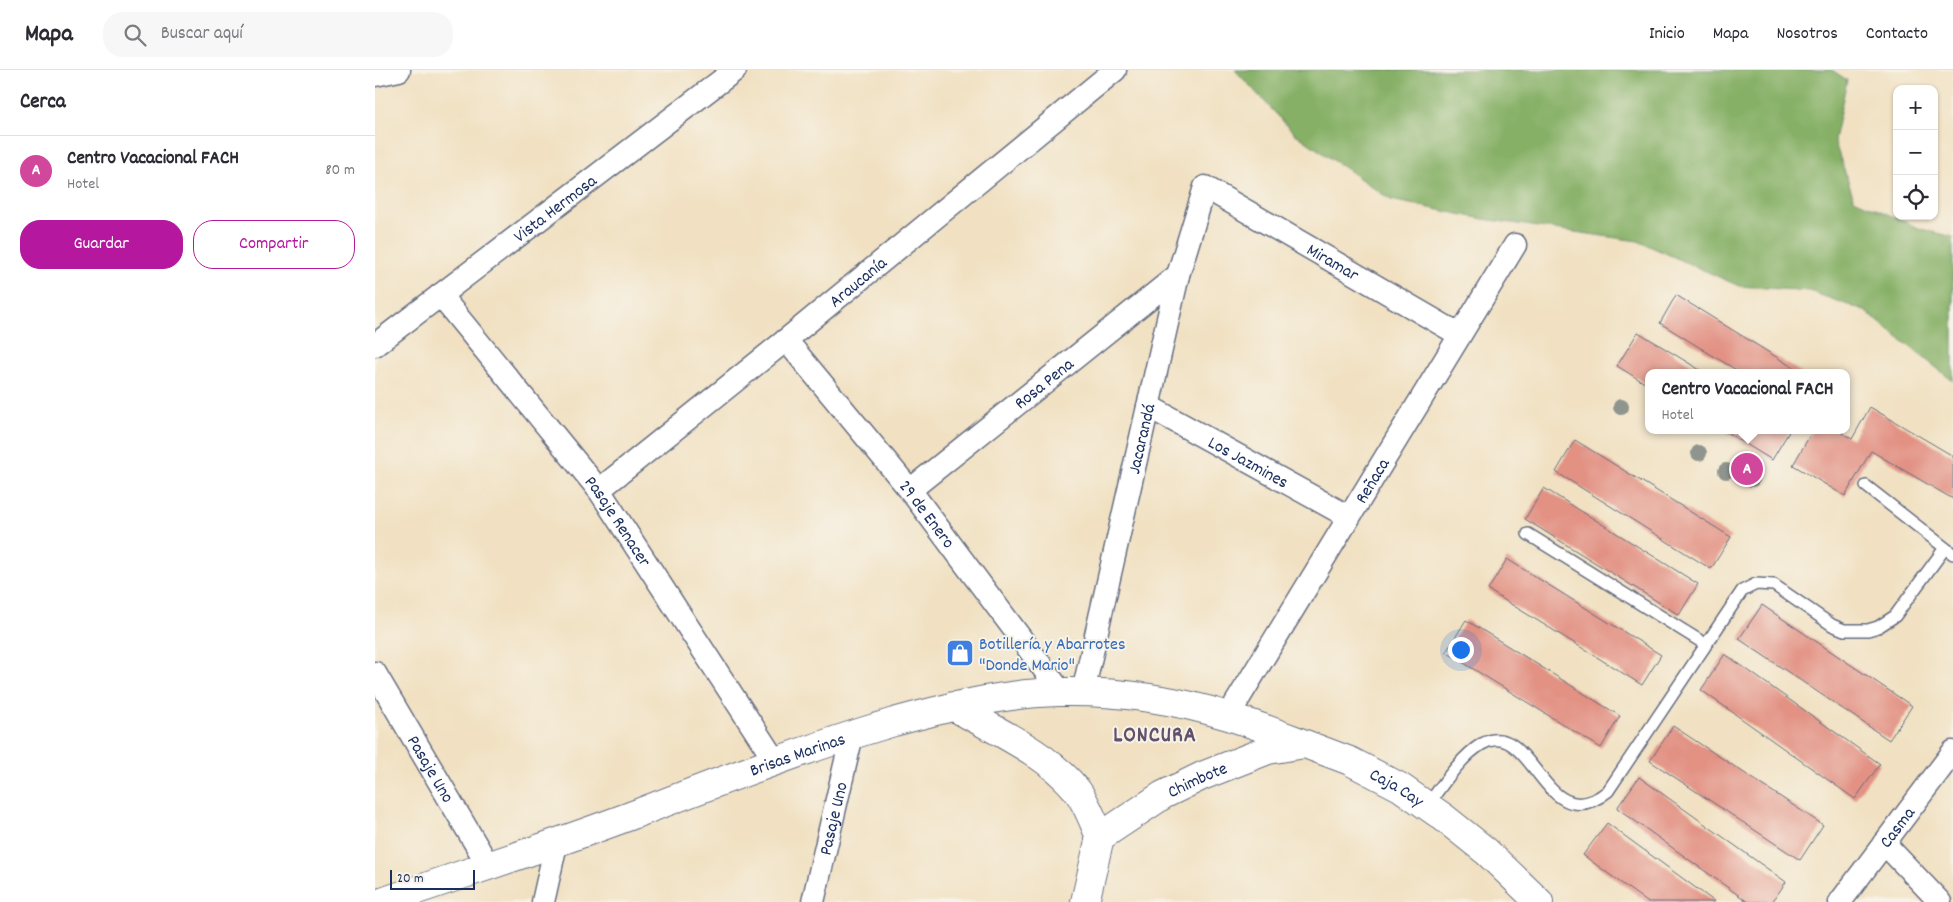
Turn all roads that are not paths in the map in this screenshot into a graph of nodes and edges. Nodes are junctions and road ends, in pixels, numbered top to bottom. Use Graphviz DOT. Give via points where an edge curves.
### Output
graph roads {
  1 [pos="399,70"];
  2 [pos="735,70"];
  3 [pos="1115,70"];
  4 [pos="375,75"];
  5 [pos="1205,187"];
  6 [pos="1515,245"];
  7 [pos="1178,275"];
  8 [pos="440,295"];
  9 [pos="409,319"];
  10 [pos="375,326"];
  11 [pos="1460,335"];
  12 [pos="786,340"];
  13 [pos="375,345"];
  14 [pos="1148,406"];
  15 [pos="1866,486"];
  16 [pos="599,490"];
  17 [pos="910,490"];
  18 [pos="1349,517"];
  19 [pos="1528,534"];
  20 [pos="1949,551"];
  21 [pos="1705,644"];
  22 [pos="375,673"];
  23 [pos="1072,692"];
  24 [pos="953,706"];
  25 [pos="1228,716"];
  26 [pos="852,735"];
  27 [pos="1305,744"];
  28 [pos="1953,752"];
  29 [pos="775,761"];
  30 [pos="1427,806"];
  31 [pos="1100,837"];
  32 [pos="1884,842"];
  33 [pos="556,844"];
  34 [pos="488,865"];
  35 [pos="382,902"];
  36 [pos="543,902"];
  37 [pos="813,902"];
  38 [pos="1085,902"];
  39 [pos="1539,902"];
  40 [pos="1840,902"];
  41 [pos="1940,902"];
  1 -- 4 [label="street"];
  2 -- 8 [label="street, Vista Hermosa"];
  3 -- 12 [label="street, Araucanía"];
  5 -- 7 [label="street, Jacarandá"];
  5 -- 11 [label="street, Miramar"];
  6 -- 11 [label="street, Reñaca"];
  7 -- 14 [label="street, Jacarandá"];
  7 -- 17 [label="street, Rosa Pena"];
  8 -- 9 [label="street, Vista Hermosa"];
  8 -- 16 [label="street, Pasaje Renacer"];
  9 -- 10 [label="street"];
  9 -- 13 [label="street, Vista Hermosa"];
  11 -- 18 [label="street, Reñaca"];
  12 -- 16 [label="street, Araucanía"];
  12 -- 17 [label="street, 29 de Enero"];
  14 -- 18 [label="street, Los Jazmines"];
  14 -- 23 [label="street, Jacarandá"];
  15 -- 20 [label="lane"];
  16 -- 29 [label="street, Pasaje Renacer"];
  17 -- 23 [label="street, 29 de Enero"];
  18 -- 25 [label="street, Reñaca"];
  19 -- 21 [label="lane"];
  20 -- 21 [label="lane" via="1895,616 1878,627 1844,630 1774,585 1756,584 1737,596"];
  21 -- 30 [label="lane" via="1602,796 1586,802 1565,800 1548,787 1517,746 1492,740 1469,755"];
  22 -- 34 [label="street, Pasaje Uno"];
  23 -- 24 [label="street, Brisas Marinas" via="999,697"];
  23 -- 25 [label="street, Brisas Marinas" via="1156,698"];
  24 -- 26 [label="street, Brisas Marinas"];
  24 -- 31 [label="street" via="1033,751 1055,769 1077,790"];
  25 -- 27 [label="street, Caja Cay"];
  26 -- 29 [label="street, Brisas Marinas"];
  26 -- 37 [label="street, Pasaje Uno"];
  27 -- 30 [label="street, Caja Cay" via="1350,761"];
  27 -- 31 [label="street, Chimbote" via="1268,750 1202,776 1163,795"];
  28 -- 32 [label="street, Casma"];
  29 -- 33 [label="street, Brisas Marinas"];
  30 -- 39 [label="street, Caja Cay" via="1487,852"];
  31 -- 38 [label="street"];
  32 -- 40 [label="street, Casma"];
  32 -- 41 [label="street"];
  33 -- 34 [label="street, Brisas Marinas"];
  33 -- 36 [label="street"];
  34 -- 35 [label="street, Brisas Marinas"];
}
